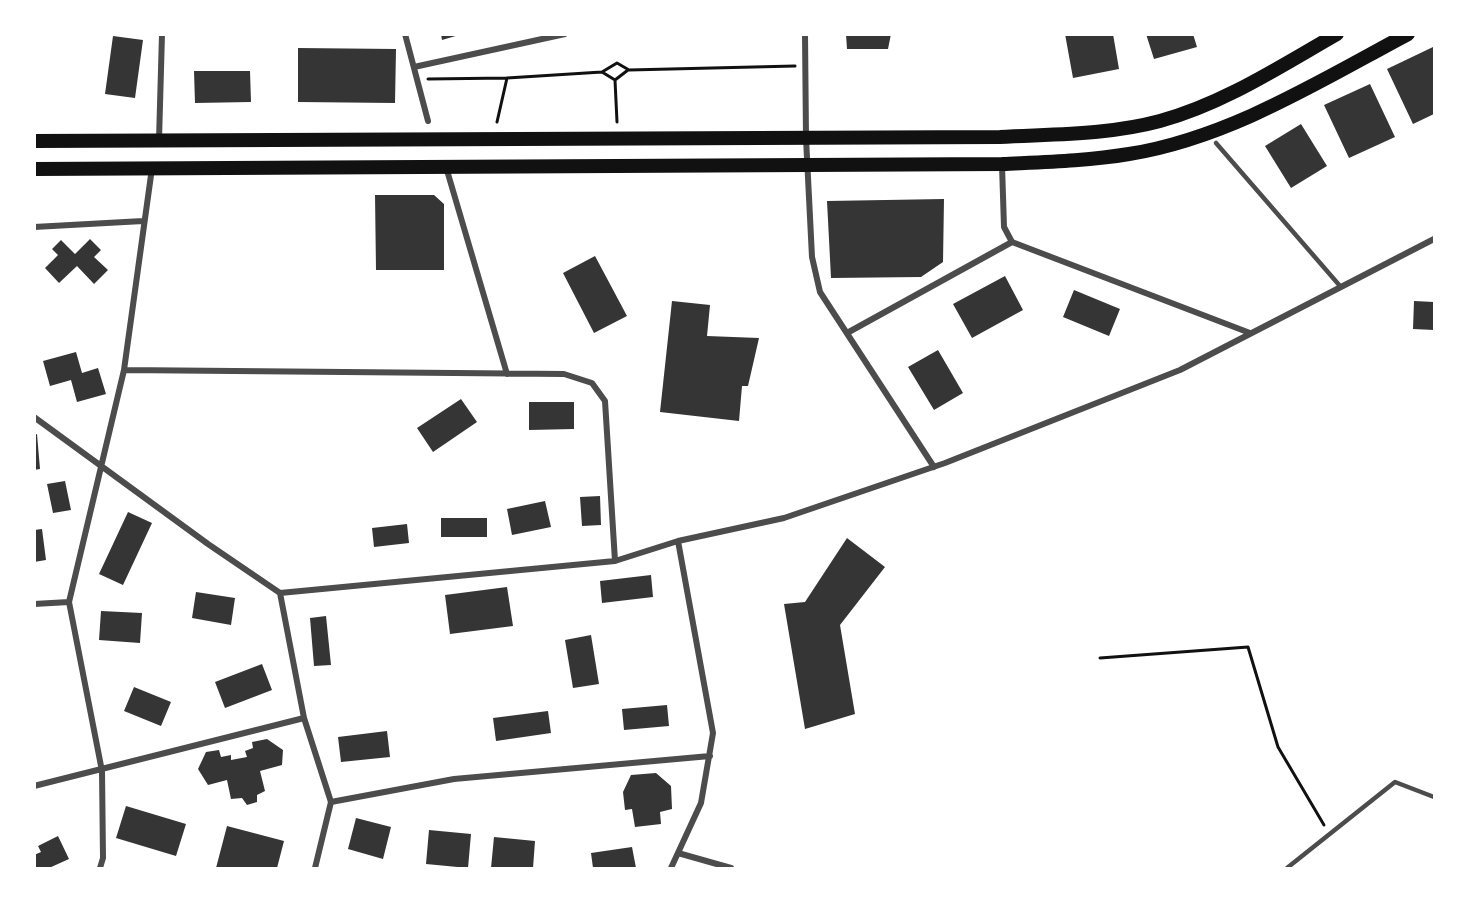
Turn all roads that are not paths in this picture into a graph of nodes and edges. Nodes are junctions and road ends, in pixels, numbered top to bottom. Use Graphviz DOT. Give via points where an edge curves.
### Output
graph roads {
  1 [pos="162,34"];
  2 [pos="405,34"];
  3 [pos="565,34"];
  4 [pos="805,34"];
  5 [pos="1337,34"];
  6 [pos="1408,34"];
  7 [pos="414,67"];
  8 [pos="428,121"];
  9 [pos="806,138"];
  10 [pos="159,140"];
  11 [pos="34,141"];
  12 [pos="1216,143"];
  13 [pos="1002,164"];
  14 [pos="808,165"];
  15 [pos="446,166"];
  16 [pos="152,168"];
  17 [pos="34,169"];
  18 [pos="143,221"];
  19 [pos="34,227"];
  20 [pos="1434,239"];
  21 [pos="1012,242"];
  22 [pos="1340,286"];
  23 [pos="847,333"];
  24 [pos="1250,333"];
  25 [pos="124,370"];
  26 [pos="507,374"];
  27 [pos="34,417"];
  28 [pos="101,466"];
  29 [pos="934,467"];
  30 [pos="678,541"];
  31 [pos="615,561"];
  32 [pos="280,593"];
  33 [pos="69,602"];
  34 [pos="34,604"];
  35 [pos="304,718"];
  36 [pos="710,756"];
  37 [pos="102,771"];
  38 [pos="34,786"];
  39 [pos="1434,797"];
  40 [pos="331,802"];
  41 [pos="678,853"];
  42 [pos="100,868"];
  43 [pos="315,868"];
  44 [pos="671,868"];
  45 [pos="731,868"];
  46 [pos="1287,868"];
  1 -- 10 [label="street"];
  2 -- 7 [label="street"];
  3 -- 7 [label="street"];
  4 -- 9 [label="street"];
  5 -- 9 [label="main road" via="1195,110 1125,129 1000,137"];
  6 -- 13 [label="main road" via="1213,132 1130,154"];
  7 -- 8 [label="street"];
  9 -- 10 [label="main road"];
  9 -- 14 [label="street"];
  10 -- 11 [label="main road"];
  12 -- 22 [label="lane"];
  13 -- 14 [label="main road"];
  13 -- 21 [label="street" via="1004,227"];
  14 -- 15 [label="main road"];
  14 -- 23 [label="street" via="812,257 820,292"];
  15 -- 16 [label="main road"];
  15 -- 26 [label="street"];
  16 -- 17 [label="main road"];
  16 -- 18 [label="street"];
  18 -- 19 [label="street"];
  18 -- 25 [label="street"];
  20 -- 22 [label="street"];
  21 -- 23 [label="street"];
  21 -- 24 [label="street"];
  22 -- 24 [label="street"];
  23 -- 29 [label="street"];
  24 -- 29 [label="street" via="1180,370"];
  25 -- 26 [label="street"];
  25 -- 28 [label="street"];
  26 -- 31 [label="street" via="564,374 592,383 604,401"];
  27 -- 28 [label="street"];
  28 -- 32 [label="street"];
  28 -- 33 [label="street"];
  29 -- 30 [label="street" via="784,518"];
  30 -- 31 [label="street"];
  30 -- 36 [label="street" via="713,733"];
  31 -- 32 [label="street"];
  32 -- 35 [label="street"];
  33 -- 34 [label="street"];
  33 -- 37 [label="street"];
  35 -- 37 [label="street"];
  35 -- 40 [label="street"];
  36 -- 40 [label="street" via="454,779"];
  36 -- 41 [label="street" via="701,803"];
  37 -- 38 [label="street"];
  37 -- 42 [label="street"];
  39 -- 46 [label="lane" via="1395,782"];
  40 -- 43 [label="street"];
  41 -- 44 [label="street"];
  41 -- 45 [label="street"];
}
